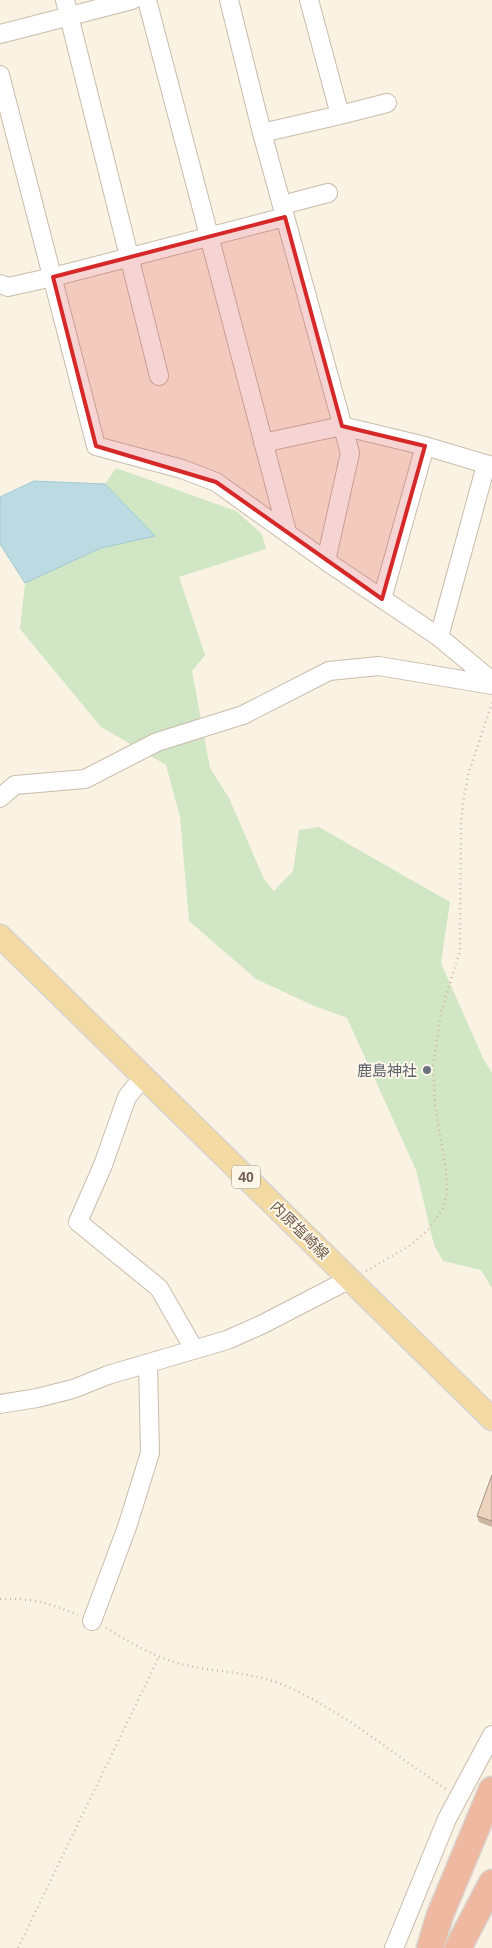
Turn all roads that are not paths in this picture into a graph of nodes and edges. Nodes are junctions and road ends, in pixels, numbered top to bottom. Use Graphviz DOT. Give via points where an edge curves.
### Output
graph roads {
  1 [pos="132,0"];
  2 [pos="146,0"];
  3 [pos="229,0"];
  4 [pos="309,0"];
  5 [pos="68,8"];
  6 [pos="0,34"];
  7 [pos="0,75"];
  8 [pos="387,103"];
  9 [pos="340,116"];
  10 [pos="262,132"];
  11 [pos="328,193"];
  12 [pos="283,211"];
  13 [pos="208,236"];
  14 [pos="130,256"];
  15 [pos="53,277"];
  16 [pos="0,284"];
  17 [pos="159,376"];
  18 [pos="342,426"];
  19 [pos="263,443"];
  20 [pos="425,446"];
  21 [pos="489,466"];
  22 [pos="287,532"];
  23 [pos="326,561"];
  24 [pos="382,599"];
  25 [pos="439,637"];
  26 [pos="492,681"];
  27 [pos="492,685"];
  28 [pos="0,798"];
  29 [pos="0,936"];
  30 [pos="144,1076"];
  31 [pos="350,1279"];
  32 [pos="194,1350"];
  33 [pos="148,1363"];
  34 [pos="0,1404"];
  35 [pos="492,1419"];
  36 [pos="92,1621"];
  37 [pos="492,1735"];
  38 [pos="492,1790"];
  39 [pos="492,1883"];
  40 [pos="492,1906"];
  41 [pos="394,1948"];
  42 [pos="430,1948"];
  43 [pos="458,1948"];
  44 [pos="467,1948"];
  1 -- 5 [label="street"];
  2 -- 13 [label="street"];
  3 -- 10 [label="street"];
  4 -- 9 [label="street"];
  5 -- 6 [label="street"];
  5 -- 14 [label="street"];
  7 -- 15 [label="street"];
  8 -- 9 [label="street"];
  9 -- 10 [label="street"];
  10 -- 12 [label="street"];
  11 -- 12 [label="street"];
  12 -- 13 [label="street"];
  12 -- 18 [label="street"];
  13 -- 14 [label="street"];
  13 -- 19 [label="street"];
  14 -- 15 [label="street"];
  14 -- 17 [label="street"];
  15 -- 16 [label="street" via="8,286"];
  15 -- 22 [label="street" via="96,446 182,469 216,482"];
  18 -- 19 [label="street"];
  18 -- 20 [label="street"];
  18 -- 23 [label="street" via="350,453"];
  19 -- 22 [label="street"];
  20 -- 21 [label="street"];
  20 -- 24 [label="street"];
  21 -- 25 [label="street"];
  22 -- 23 [label="street"];
  23 -- 24 [label="street"];
  24 -- 25 [label="street"];
  25 -- 26 [label="street"];
  27 -- 28 [label="street" via="379,666 329,671 244,716 156,742 85,779 15,786"];
  29 -- 30 [label="main road, 内原塩崎線 / 40"];
  30 -- 31 [label="main road, 内原塩崎線 / 40"];
  30 -- 32 [label="street" via="127,1097 78,1222 159,1288"];
  31 -- 32 [label="street" via="261,1325"];
  31 -- 35 [label="main road, 内原塩崎線 / 40"];
  32 -- 33 [label="street"];
  33 -- 34 [label="street" via="73,1389"];
  33 -- 36 [label="street" via="150,1453 127,1528"];
  37 -- 41 [label="street" via="447,1819"];
  38 -- 42 [label="highway" via="440,1915"];
  39 -- 43 [label="highway"];
  40 -- 44 [label="highway"];
}
